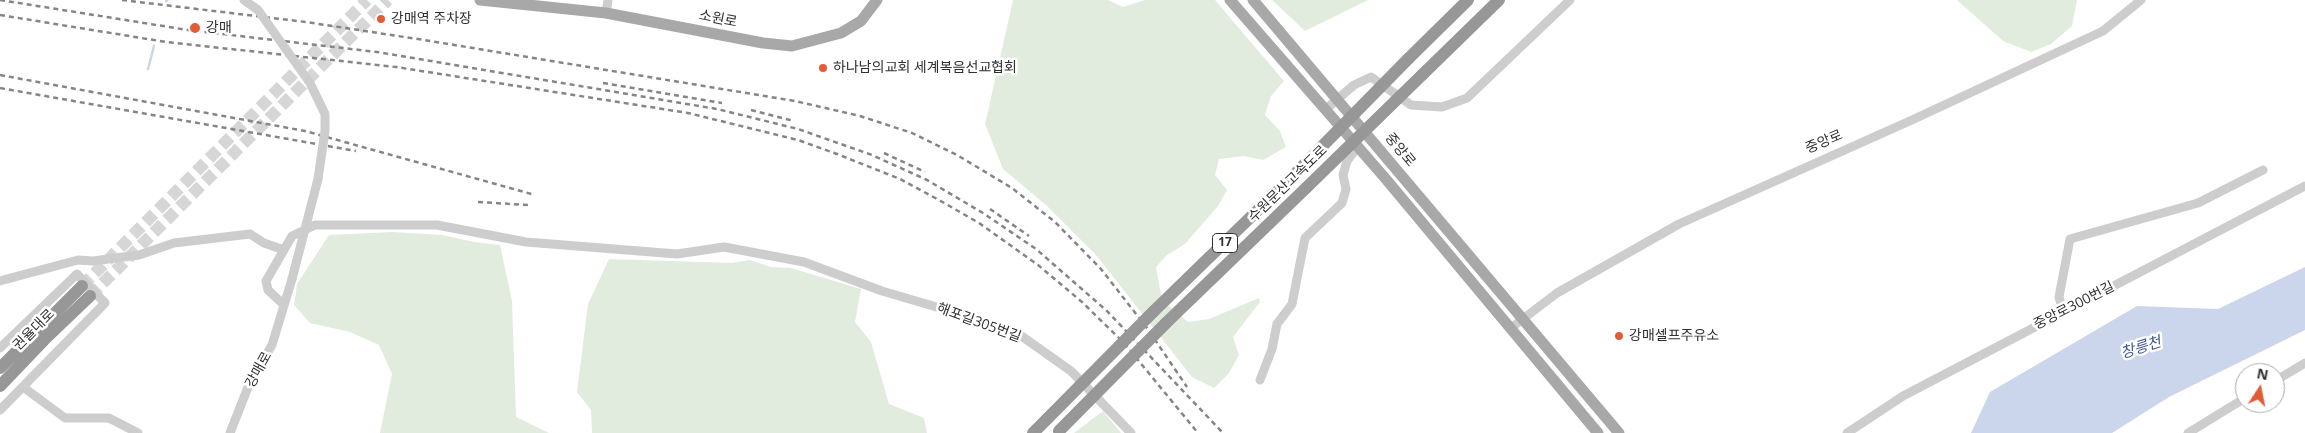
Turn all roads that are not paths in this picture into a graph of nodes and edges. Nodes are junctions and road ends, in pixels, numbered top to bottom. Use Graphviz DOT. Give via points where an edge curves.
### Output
graph roads {
  1 [pos="244,0"];
  2 [pos="480,0"];
  3 [pos="608,0"];
  4 [pos="877,0"];
  5 [pos="1230,0"];
  6 [pos="1253,0"];
  7 [pos="1468,0"];
  8 [pos="1499,0"];
  9 [pos="1570,0"];
  10 [pos="2141,0"];
  11 [pos="606,13"];
  12 [pos="1338,98"];
  13 [pos="1326,109"];
  14 [pos="1358,146"];
  15 [pos="2263,170"];
  16 [pos="2305,186"];
  17 [pos="284,250"];
  18 [pos="93,261"];
  19 [pos="79,280"];
  20 [pos="0,281"];
  21 [pos="90,296"];
  22 [pos="284,305"];
  23 [pos="2063,311"];
  24 [pos="1523,321"];
  25 [pos="1511,328"];
  26 [pos="0,348"];
  27 [pos="2305,363"];
  28 [pos="0,368"];
  29 [pos="2285,375"];
  30 [pos="1260,380"];
  31 [pos="0,386"];
  32 [pos="23,387"];
  33 [pos="2235,404"];
  34 [pos="0,410"];
  35 [pos="1058,432"];
  36 [pos="138,433"];
  37 [pos="230,433"];
  38 [pos="1033,433"];
  39 [pos="1131,433"];
  40 [pos="1598,433"];
  41 [pos="1619,433"];
  42 [pos="1847,433"];
  43 [pos="2188,433"];
  1 -- 22 [label="street, 강매로, bridge" via="258,10 310,83 324,114 325,131 318,179"];
  2 -- 11 [label="main road, 소원로"];
  3 -- 11 [label="street"];
  4 -- 11 [label="main road, 소원로" via="861,21 840,33 792,46"];
  5 -- 13 [label="main road"];
  6 -- 12 [label="main road, 중앙로"];
  7 -- 38 [label="highway, 수원문산고속도로 / 17, bridge"];
  8 -- 35 [label="highway, 수원문산고속도로 / 17, bridge"];
  9 -- 12 [label="street" via="1467,98 1442,107 1411,105 1371,78 1354,84"];
  10 -- 24 [label="street, 중앙로" via="2095,35 1679,224 1558,293"];
  12 -- 13 [label="street"];
  12 -- 24 [label="main road, 중앙로"];
  13 -- 14 [label="main road"];
  14 -- 25 [label="main road"];
  14 -- 30 [label="street" via="1347,160 1342,202 1305,238 1292,304 1277,324"];
  15 -- 23 [label="street" via="2198,203 2070,239 2059,297"];
  16 -- 23 [label="street, 중앙로300번길"];
  17 -- 18 [label="street" via="250,234 174,243 139,255"];
  17 -- 22 [label="street" via="266,281 268,290"];
  17 -- 39 [label="street, 해포길305번길" via="292,236 315,226 437,225 526,242 677,254 724,247 804,262 1020,335 1071,371"];
  18 -- 19 [label="street"];
  18 -- 20 [label="street" via="78,260"];
  19 -- 26 [label="street"];
  19 -- 28 [label="highway, 권율대로"];
  19 -- 32 [label="street" via="105,303"];
  21 -- 31 [label="highway, 권율대로"];
  22 -- 37 [label="street, 강매로" via="272,345 250,382"];
  23 -- 42 [label="street, 중앙로300번길" via="1903,396"];
  24 -- 25 [label="street, 중앙로"];
  24 -- 41 [label="main road, 중앙로"];
  25 -- 40 [label="main road"];
  27 -- 29 [label="street"];
  32 -- 34 [label="street"];
  32 -- 36 [label="street" via="65,418 108,418"];
  33 -- 43 [label="street"];
}
